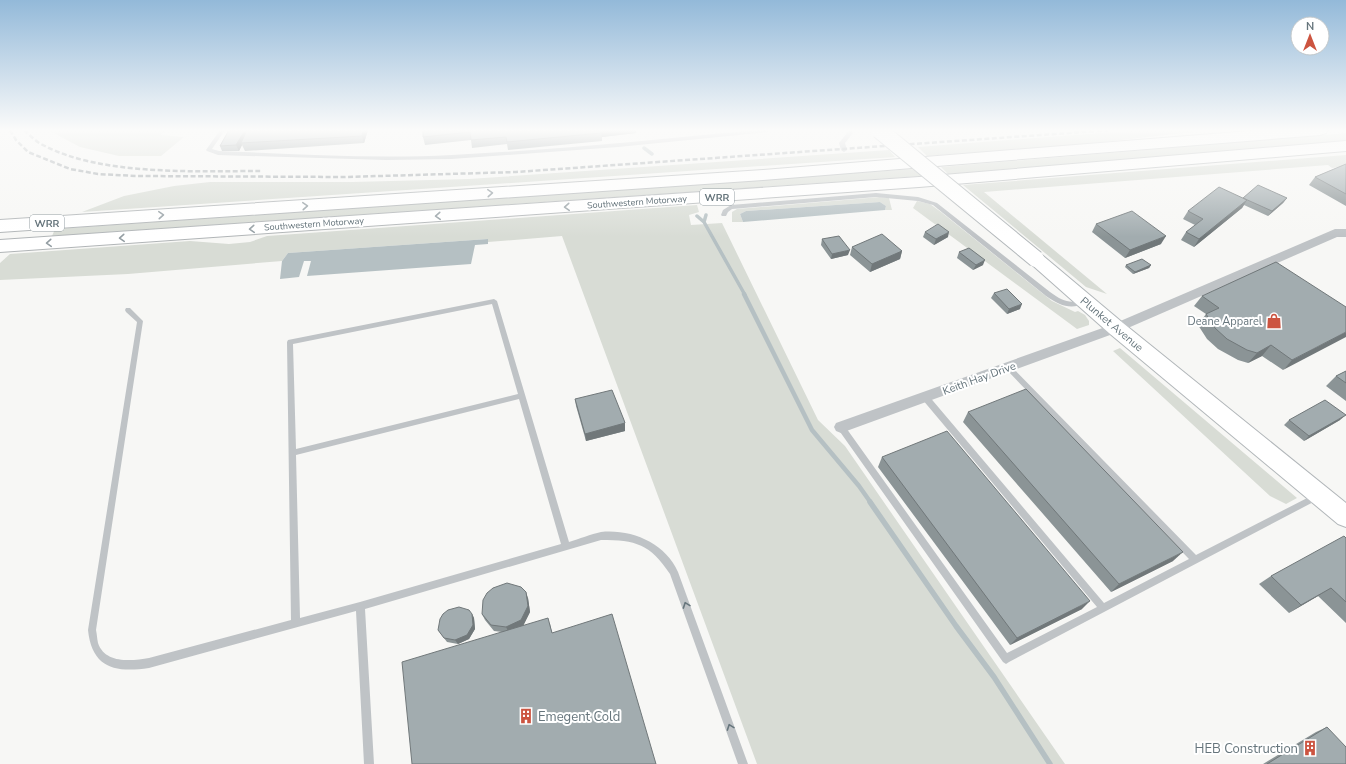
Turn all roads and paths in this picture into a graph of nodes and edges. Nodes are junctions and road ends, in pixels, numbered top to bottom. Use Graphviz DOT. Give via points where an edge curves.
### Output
graph roads {
  1 [pos="881,166"];
  2 [pos="922,166"];
  3 [pos="1109,166"];
  4 [pos="724,215"];
  5 [pos="0,226"];
  6 [pos="1346,233"];
  7 [pos="0,246"];
  8 [pos="1085,302"];
  9 [pos="128,310"];
  10 [pos="1116,328"];
  11 [pos="1008,367"];
  12 [pos="522,396"];
  13 [pos="925,397"];
  14 [pos="841,427"];
  15 [pos="293,452"];
  16 [pos="1320,495"];
  17 [pos="1346,517"];
  18 [pos="566,546"];
  19 [pos="1195,560"];
  20 [pos="360,606"];
  21 [pos="1104,608"];
  22 [pos="296,624"];
  23 [pos="369,764"];
  24 [pos="743,764"];
  5 -- 1 [label="highway, Southwestern Motorway / WRR, one-way"];
  2 -- 8 [label="main road, Plunket Avenue, bridge"];
  3 -- 7 [label="highway, Southwestern Motorway / WRR, one-way" via="912,182"];
  4 -- 8 [label="lane" via="725,211 732,207 876,195 927,201 935,204 1065,305"];
  6 -- 10 [label="street, Keith Hay Drive" via="1335,233"];
  8 -- 10 [label="main road, Plunket Avenue"];
  9 -- 22 [label="lane" via="140,321 92,630 94,647 99,655 110,662 131,667"];
  10 -- 11 [label="street, Keith Hay Drive"];
  10 -- 16 [label="main road, Plunket Avenue"];
  11 -- 13 [label="street, Keith Hay Drive"];
  11 -- 19 [label="lane"];
  12 -- 15 [label="lane"];
  12 -- 15 [label="lane" via="494,301 290,342"];
  12 -- 18 [label="lane"];
  13 -- 14 [label="street, Keith Hay Drive"];
  13 -- 21 [label="lane"];
  14 -- 21 [label="lane" via="1006,659"];
  15 -- 22 [label="lane"];
  16 -- 17 [label="main road, Plunket Avenue"];
  16 -- 19 [label="lane"];
  18 -- 20 [label="lane"];
  24 -- 18 [label="lane, one-way" via="674,572 668,562 640,540 628,536 601,536"];
  19 -- 21 [label="lane"];
  20 -- 22 [label="lane"];
  20 -- 23 [label="lane"];
}
